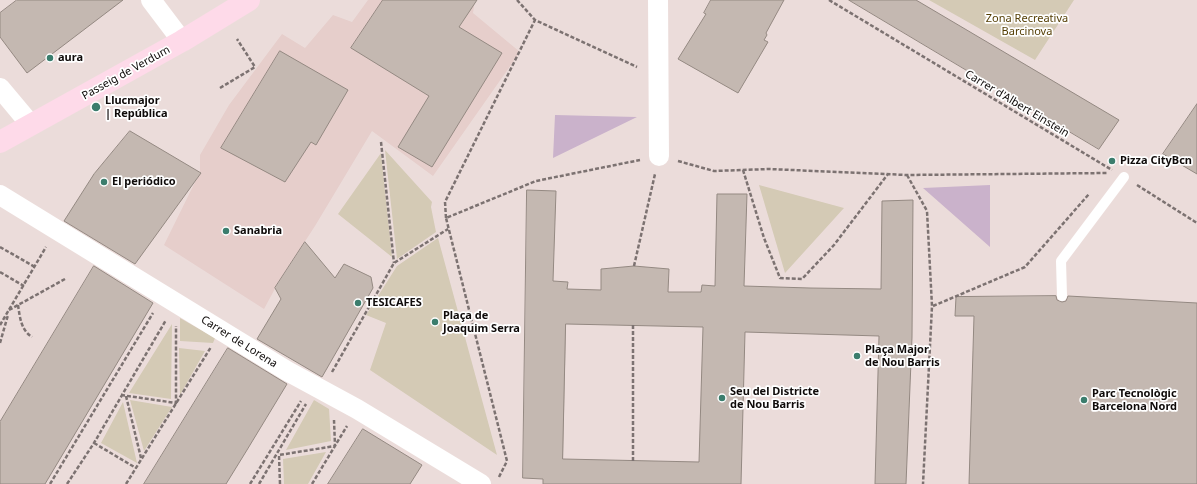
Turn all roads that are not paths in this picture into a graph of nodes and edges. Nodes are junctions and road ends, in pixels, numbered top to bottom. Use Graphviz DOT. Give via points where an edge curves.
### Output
graph roads {
  1 [pos="151,0"];
  2 [pos="249,0"];
  3 [pos="658,0"];
  4 [pos="182,41"];
  5 [pos="0,88"];
  6 [pos="31,125"];
  7 [pos="0,142"];
  8 [pos="659,156"];
  9 [pos="1124,177"];
  10 [pos="0,195"];
  11 [pos="1062,296"];
  12 [pos="490,481"];
  1 -- 4 [label="street"];
  2 -- 4 [label="main road, Passeig de Verdum"];
  3 -- 8 [label="street"];
  4 -- 6 [label="main road, Passeig de Verdum"];
  5 -- 6 [label="street"];
  6 -- 7 [label="main road, Passeig de Verdum"];
  9 -- 11 [label="lane" via="1061,261"];
  10 -- 12 [label="street, Carrer de Lorena" via="287,371"];
}
